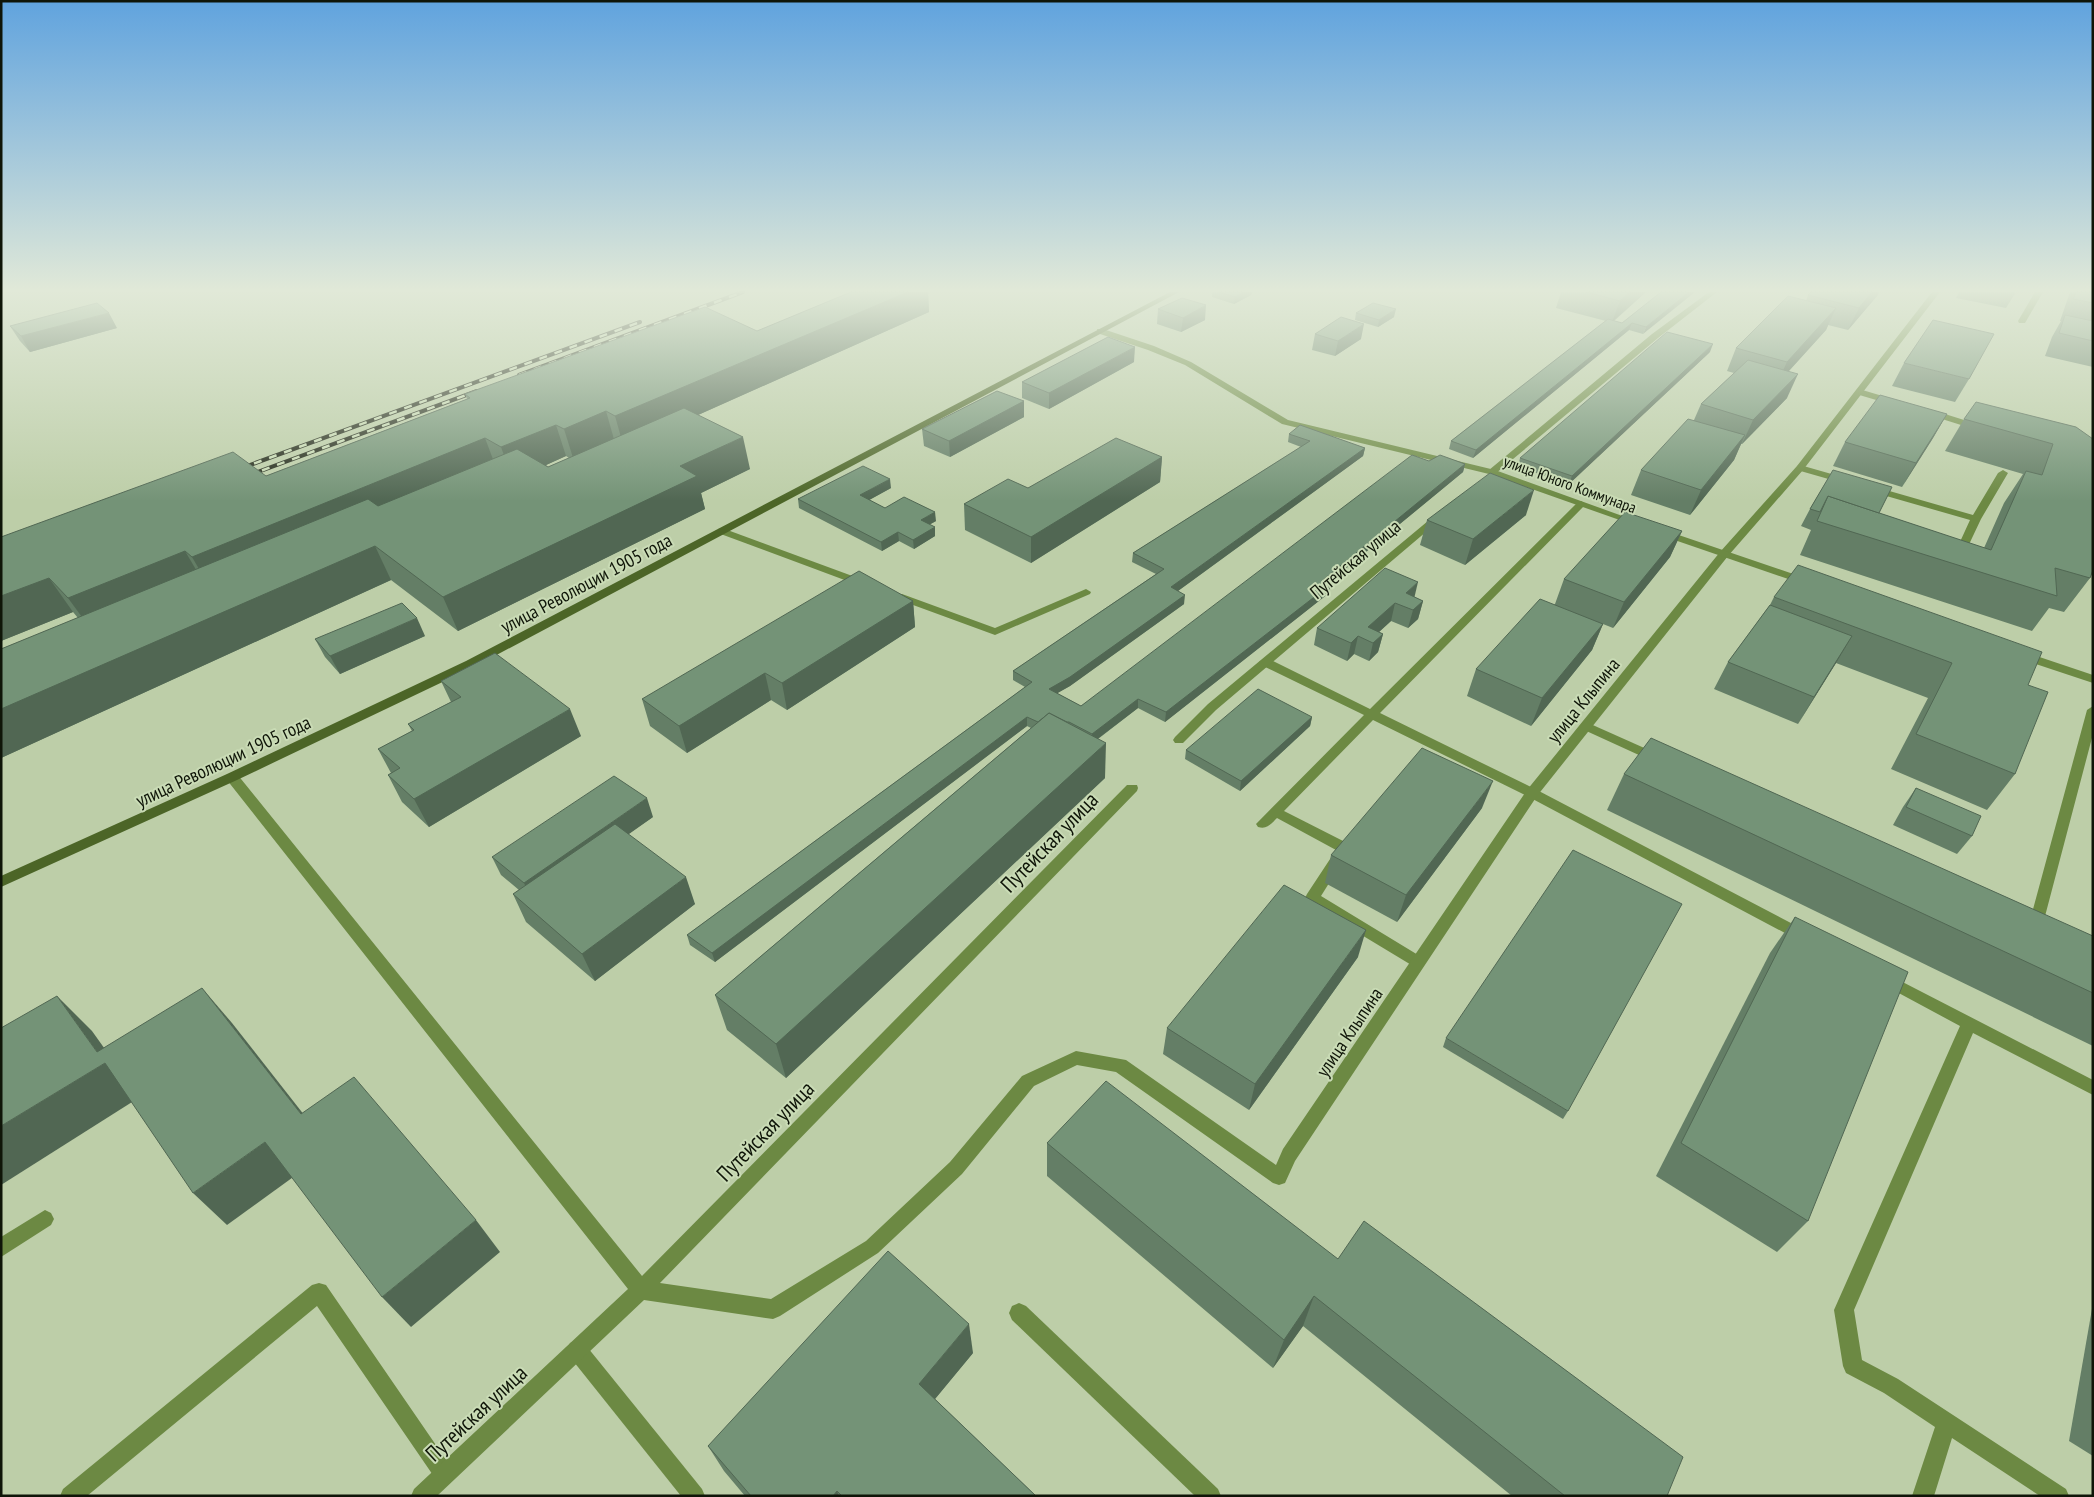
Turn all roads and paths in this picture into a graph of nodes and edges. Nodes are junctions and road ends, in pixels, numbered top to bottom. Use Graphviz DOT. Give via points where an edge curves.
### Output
graph roads {
  1 [pos="1042,362"];
  2 [pos="1183,362"];
  3 [pos="1624,362"];
  4 [pos="1882,362"];
  5 [pos="1859,392"];
  6 [pos="1990,430"];
  7 [pos="1800,468"];
  8 [pos="2003,473"];
  9 [pos="1489,475"];
  10 [pos="1581,504"];
  11 [pos="1447,510"];
  12 [pos="1976,519"];
  13 [pos="722,531"];
  14 [pos="1724,554"];
  15 [pos="1953,568"];
  16 [pos="1809,583"];
  17 [pos="1086,592"];
  18 [pos="2008,650"];
  19 [pos="1265,662"];
  20 [pos="2093,679"];
  21 [pos="2093,710"];
  22 [pos="1371,715"];
  23 [pos="1586,726"];
  24 [pos="1179,740"];
  25 [pos="1667,763"];
  26 [pos="232,777"];
  27 [pos="1132,788"];
  28 [pos="1532,793"];
  29 [pos="1276,812"];
  30 [pos="1263,824"];
  31 [pos="1,882"];
  32 [pos="2018,917"];
  33 [pos="1812,940"];
  34 [pos="1418,962"];
  35 [pos="1873,973"];
  36 [pos="1969,1024"];
  37 [pos="2093,1088"];
  38 [pos="44,1218"];
  39 [pos="1,1248"];
  40 [pos="641,1290"];
  41 [pos="1019,1313"];
  42 [pos="577,1350"];
  43 [pos="1947,1423"];
  44 [pos="444,1474"];
  45 [pos="70,1496"];
  46 [pos="421,1496"];
  47 [pos="695,1496"];
  48 [pos="1211,1496"];
  49 [pos="1923,1496"];
  50 [pos="2059,1496"];
  1 -- 13 [label="main road, улица Революции 1905 года"];
  2 -- 9 [label="street, улица Юного Коммунара" via="1285,422"];
  3 -- 9 [label="street"];
  4 -- 5 [label="street, улица Клыпина"];
  5 -- 6 [label="street"];
  5 -- 7 [label="street, улица Клыпина"];
  7 -- 12 [label="street"];
  7 -- 14 [label="street, улица Клыпина"];
  8 -- 12 [label="street"];
  9 -- 10 [label="street, улица Юного Коммунара"];
  10 -- 14 [label="street, улица Юного Коммунара"];
  10 -- 22 [label="street"];
  11 -- 19 [label="street, Путейская улица"];
  12 -- 15 [label="street"];
  13 -- 17 [label="street" via="995,632"];
  13 -- 26 [label="main road, улица Революции 1905 года" via="470,664"];
  14 -- 16 [label="street, улица Юного Коммунара"];
  14 -- 23 [label="street, улица Клыпина"];
  18 -- 20 [label="street"];
  19 -- 22 [label="street"];
  19 -- 24 [label="street, Путейская улица"];
  21 -- 32 [label="street" via="2037,920"];
  22 -- 28 [label="street"];
  22 -- 29 [label="street"];
  23 -- 25 [label="street"];
  23 -- 28 [label="street, улица Клыпина"];
  26 -- 31 [label="main road, улица Революции 1905 года"];
  26 -- 40 [label="street"];
  27 -- 40 [label="street, Путейская улица"];
  28 -- 33 [label="street"];
  28 -- 34 [label="street, улица Клыпина"];
  29 -- 30 [label="street"];
  29 -- 34 [label="street" via="1344,848 1312,898"];
  34 -- 40 [label="street, улица Клыпина" via="1289,1155 1279,1177 1120,1066 1076,1058 1028,1081 956,1168 872,1247 773,1309"];
  35 -- 36 [label="street"];
  36 -- 37 [label="street"];
  36 -- 43 [label="street" via="1844,1310 1853,1366 1891,1386"];
  38 -- 39 [label="street"];
  40 -- 42 [label="street, Путейская улица"];
  41 -- 48 [label="street"];
  42 -- 44 [label="street, Путейская улица"];
  42 -- 47 [label="street"];
  43 -- 49 [label="street"];
  43 -- 50 [label="street"];
  44 -- 45 [label="street" via="319,1292"];
  44 -- 46 [label="street, Путейская улица"];
}
